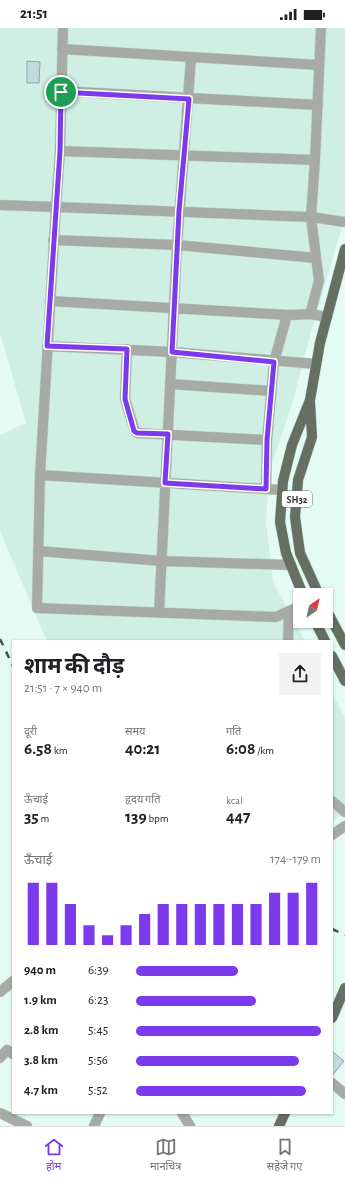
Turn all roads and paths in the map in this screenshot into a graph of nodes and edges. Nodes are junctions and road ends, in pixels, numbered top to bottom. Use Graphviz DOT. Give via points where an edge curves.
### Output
graph roads {
  1 [pos="63,28"];
  2 [pos="321,28"];
  3 [pos="62,49"];
  4 [pos="191,58"];
  5 [pos="319,65"];
  6 [pos="61,92"];
  7 [pos="189,99"];
  8 [pos="318,105"];
  9 [pos="60,151"];
  10 [pos="185,156"];
  11 [pos="316,160"];
  12 [pos="0,205"];
  13 [pos="56,207"];
  14 [pos="179,211"];
  15 [pos="311,217"];
  16 [pos="345,222"];
  17 [pos="53,240"];
  18 [pos="177,245"];
  19 [pos="345,249"];
  20 [pos="316,258"];
  21 [pos="50,301"];
  22 [pos="174,308"];
  23 [pos="310,314"];
  24 [pos="287,315"];
  25 [pos="327,317"];
  26 [pos="47,346"];
  27 [pos="127,349"];
  28 [pos="172,352"];
  29 [pos="274,362"];
  30 [pos="316,364"];
  31 [pos="170,384"];
  32 [pos="271,391"];
  33 [pos="310,400"];
  34 [pos="168,434"];
  35 [pos="267,440"];
  36 [pos="40,475"];
  37 [pos="165,483"];
  38 [pos="266,489"];
  39 [pos="282,490"];
  40 [pos="38,551"];
  41 [pos="162,561"];
  42 [pos="291,565"];
  43 [pos="300,588"];
  44 [pos="316,588"];
  45 [pos="293,609"];
  46 [pos="289,611"];
  47 [pos="159,613"];
  48 [pos="333,622"];
  49 [pos="318,628"];
  50 [pos="288,640"];
  51 [pos="324,640"];
  52 [pos="345,645"];
  53 [pos="333,658"];
  54 [pos="345,681"];
  55 [pos="333,802"];
  56 [pos="345,812"];
  57 [pos="345,826"];
  58 [pos="333,834"];
  59 [pos="12,982"];
  60 [pos="345,988"];
  61 [pos="0,992"];
  62 [pos="345,1000"];
  63 [pos="333,1016"];
  64 [pos="333,1017"];
  65 [pos="12,1053"];
  66 [pos="0,1058"];
  67 [pos="333,1084"];
  68 [pos="345,1094"];
  69 [pos="0,1113"];
  70 [pos="100,1114"];
  71 [pos="183,1114"];
  72 [pos="285,1114"];
  73 [pos="27,1126"];
  74 [pos="94,1126"];
  75 [pos="190,1126"];
  76 [pos="279,1126"];
  1 -- 3 [label="street"];
  2 -- 5 [label="street"];
  3 -- 4 [label="street"];
  3 -- 6 [label="street"];
  4 -- 5 [label="street"];
  4 -- 7 [label="street"];
  5 -- 8 [label="street"];
  6 -- 7 [label="street"];
  6 -- 9 [label="street"];
  7 -- 8 [label="street"];
  7 -- 10 [label="street"];
  8 -- 11 [label="street"];
  9 -- 10 [label="street"];
  9 -- 13 [label="street"];
  10 -- 11 [label="street"];
  10 -- 14 [label="street"];
  11 -- 15 [label="street"];
  12 -- 13 [label="street"];
  13 -- 14 [label="street"];
  13 -- 17 [label="street"];
  14 -- 15 [label="street"];
  14 -- 18 [label="street"];
  15 -- 16 [label="street"];
  15 -- 20 [label="street"];
  17 -- 18 [label="street"];
  17 -- 21 [label="street"];
  18 -- 20 [label="street"];
  18 -- 22 [label="street"];
  19 -- 25 [label="main road, SH32"];
  20 -- 23 [label="street" via="320,281"];
  21 -- 22 [label="street"];
  21 -- 26 [label="street"];
  22 -- 24 [label="street"];
  22 -- 28 [label="street"];
  23 -- 24 [label="street"];
  23 -- 25 [label="street"];
  24 -- 29 [label="street"];
  25 -- 30 [label="main road, SH32"];
  26 -- 27 [label="street"];
  26 -- 36 [label="street"];
  27 -- 28 [label="street"];
  27 -- 34 [label="street" via="125,399 134,431"];
  28 -- 29 [label="street"];
  28 -- 31 [label="street"];
  29 -- 30 [label="street"];
  29 -- 32 [label="street"];
  30 -- 33 [label="main road, SH32"];
  31 -- 32 [label="street"];
  31 -- 34 [label="street"];
  32 -- 35 [label="street"];
  33 -- 39 [label="main road, SH32" via="292,445"];
  33 -- 44 [label="main road, SH32" via="312,438 298,480 295,516 300,553"];
  34 -- 35 [label="street"];
  34 -- 37 [label="street"];
  35 -- 38 [label="street"];
  36 -- 37 [label="street"];
  36 -- 40 [label="street"];
  37 -- 38 [label="street"];
  37 -- 41 [label="street"];
  38 -- 39 [label="street"];
  39 -- 42 [label="main road, SH32" via="280,522"];
  40 -- 41 [label="street"];
  40 -- 47 [label="street" via="37,608"];
  41 -- 42 [label="street"];
  41 -- 47 [label="street"];
  42 -- 43 [label="main road, SH32"];
  45 -- 46 [label="street"];
  46 -- 47 [label="street" via="276,617"];
  46 -- 50 [label="street"];
  48 -- 52 [label="main road"];
  49 -- 51 [label="main road"];
  53 -- 54 [label="main road"];
  55 -- 56 [label="street"];
  57 -- 58 [label="street"];
  59 -- 61 [label="street"];
  60 -- 63 [label="main road"];
  62 -- 64 [label="main road"];
  65 -- 66 [label="street" via="7,1050"];
  67 -- 68 [label="street"];
  69 -- 73 [label="street"];
  70 -- 74 [label="street"];
  71 -- 75 [label="street"];
  72 -- 76 [label="main road"];
}
